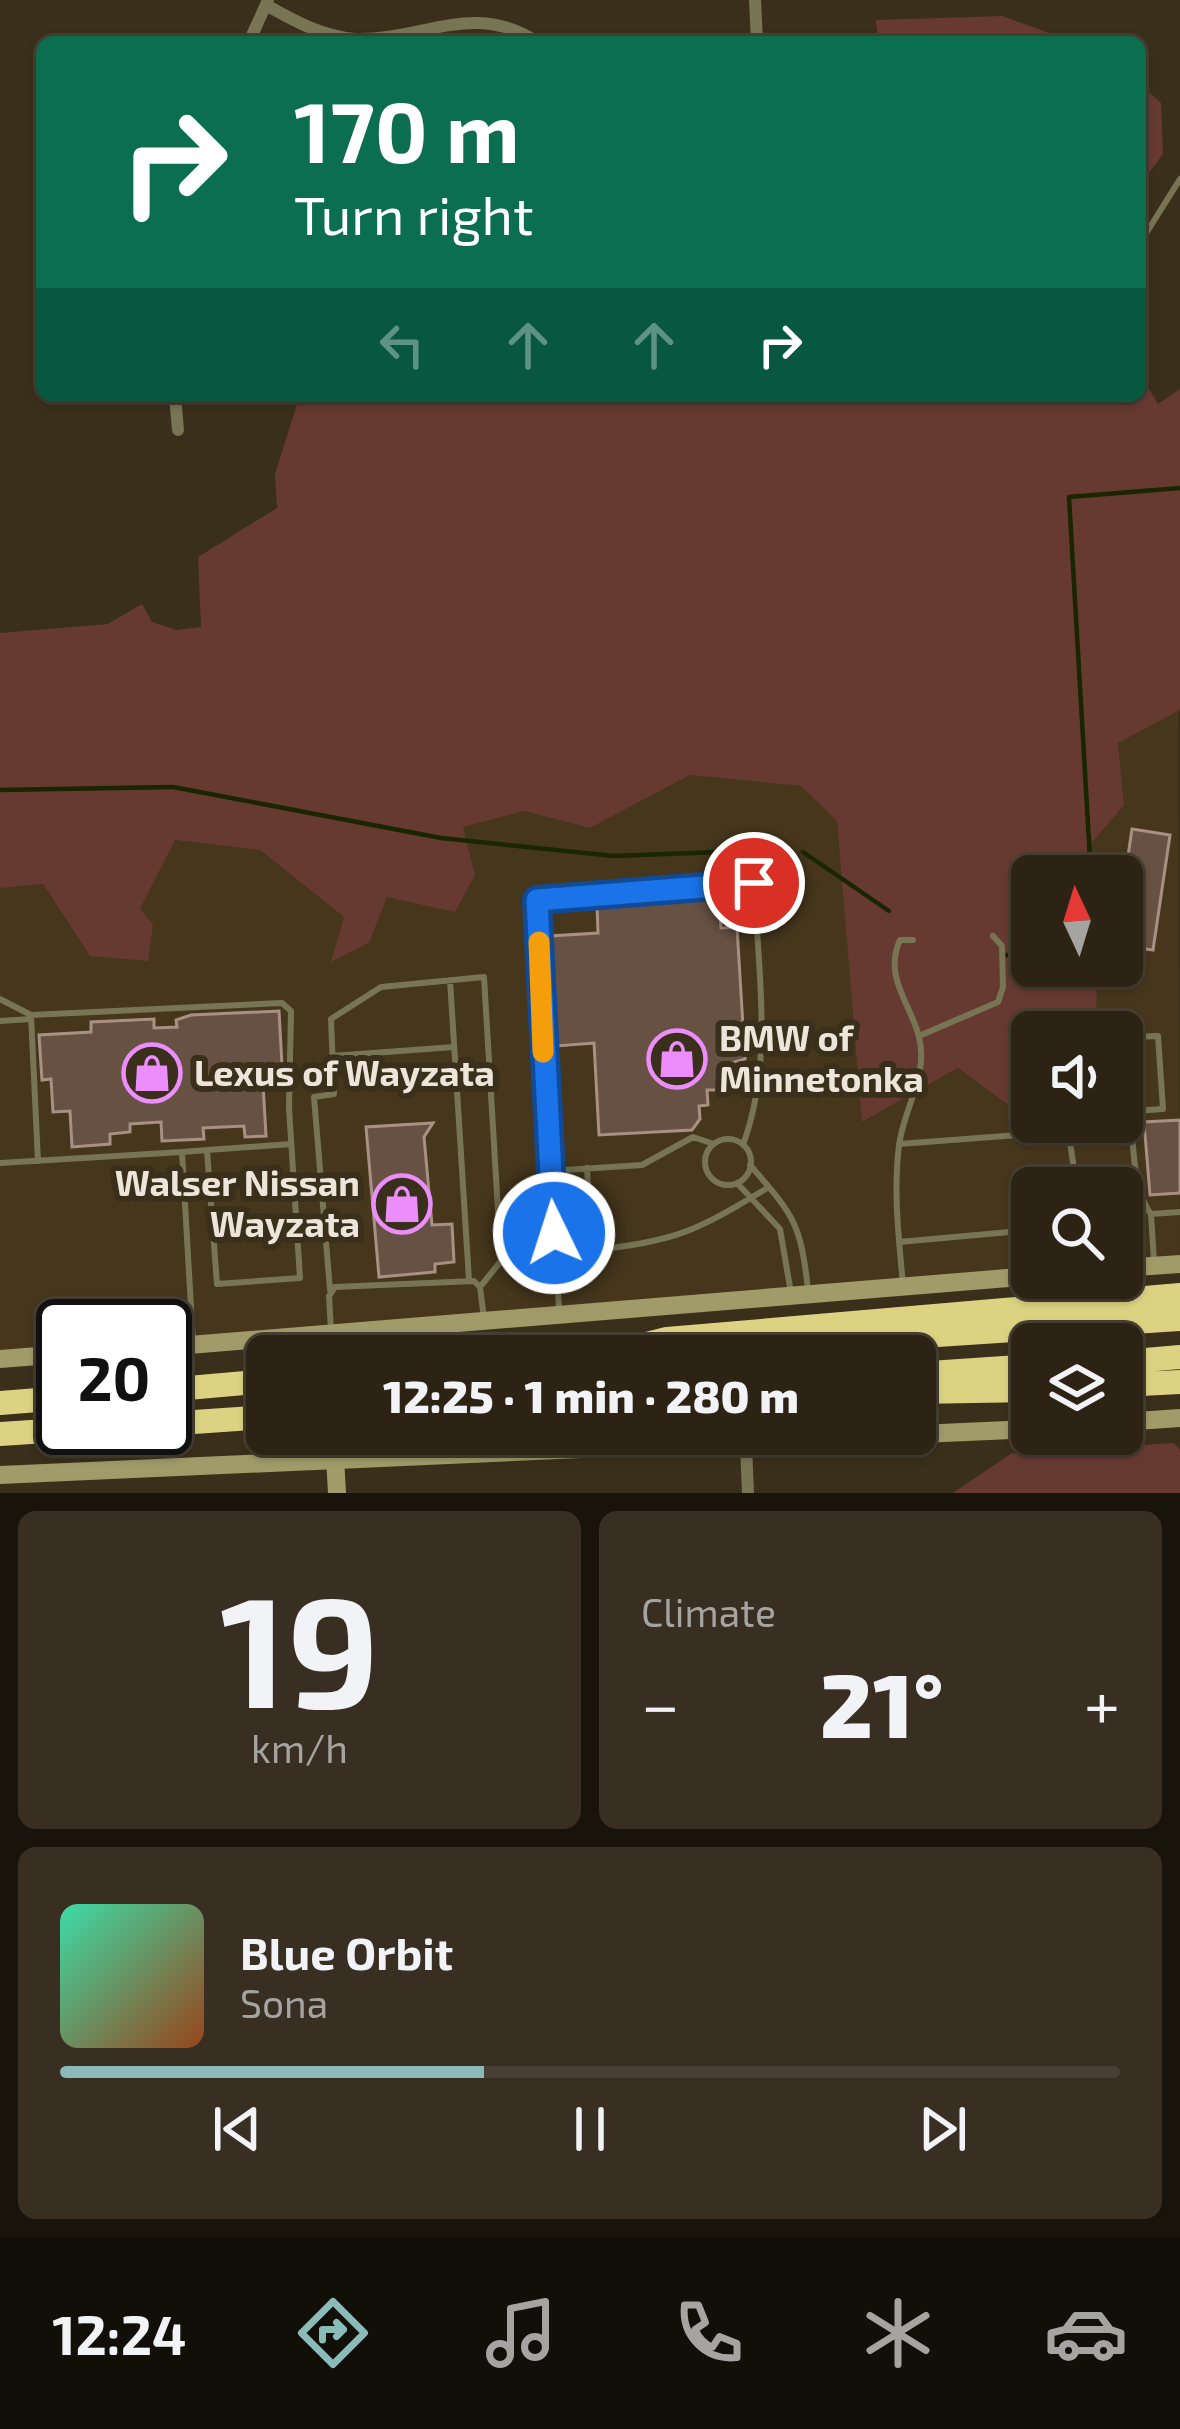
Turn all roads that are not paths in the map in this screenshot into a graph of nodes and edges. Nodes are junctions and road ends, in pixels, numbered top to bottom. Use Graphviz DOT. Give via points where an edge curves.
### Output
graph roads {
  1 [pos="754,0"];
  2 [pos="268,3"];
  3 [pos="252,36"];
  4 [pos="341,36"];
  5 [pos="371,36"];
  6 [pos="530,36"];
  7 [pos="757,36"];
  8 [pos="1180,178"];
  9 [pos="1146,233"];
  10 [pos="176,402"];
  11 [pos="178,430"];
  12 [pos="993,936"];
  13 [pos="913,940"];
  14 [pos="450,980"];
  15 [pos="0,999"];
  16 [pos="31,1017"];
  17 [pos="0,1021"];
  18 [pos="919,1036"];
  19 [pos="454,1047"];
  20 [pos="332,1056"];
  21 [pos="1134,1111"];
  22 [pos="1135,1143"];
  23 [pos="291,1144"];
  24 [pos="714,1144"];
  25 [pos="742,1144"];
  26 [pos="898,1144"];
  27 [pos="207,1150"];
  28 [pos="182,1152"];
  29 [pos="38,1161"];
  30 [pos="0,1163"];
  31 [pos="750,1166"];
  32 [pos="1076,1167"];
  33 [pos="587,1168"];
  34 [pos="550,1171"];
  35 [pos="737,1183"];
  36 [pos="769,1187"];
  37 [pos="753,1197"];
  38 [pos="1180,1212"];
  39 [pos="1151,1214"];
  40 [pos="1011,1232"];
  41 [pos="899,1242"];
  42 [pos="1180,1264"];
  43 [pos="1154,1266"];
  44 [pos="1143,1267"];
  45 [pos="1011,1278"];
  46 [pos="469,1280"];
  47 [pos="480,1287"];
  48 [pos="903,1289"];
  49 [pos="330,1290"];
  50 [pos="1180,1295"];
  51 [pos="800,1299"];
  52 [pos="559,1318"];
  53 [pos="1180,1319"];
  54 [pos="485,1324"];
  55 [pos="332,1334"];
  56 [pos="714,1335"];
  57 [pos="930,1335"];
  58 [pos="194,1345"];
  59 [pos="36,1356"];
  60 [pos="1180,1357"];
  61 [pos="0,1359"];
  62 [pos="1143,1360"];
  63 [pos="1011,1367"];
  64 [pos="936,1373"];
  65 [pos="1180,1382"];
  66 [pos="246,1384"];
  67 [pos="1143,1384"];
  68 [pos="192,1388"];
  69 [pos="1011,1391"];
  70 [pos="936,1392"];
  71 [pos="36,1400"];
  72 [pos="0,1403"];
  73 [pos="1180,1418"];
  74 [pos="246,1419"];
  75 [pos="1143,1421"];
  76 [pos="192,1422"];
  77 [pos="1011,1430"];
  78 [pos="36,1432"];
  79 [pos="0,1434"];
  80 [pos="936,1434"];
  81 [pos="404,1455"];
  82 [pos="746,1455"];
  83 [pos="335,1457"];
  84 [pos="0,1475"];
  85 [pos="337,1493"];
  86 [pos="748,1493"];
  1 -- 7 [label="street"];
  2 -- 3 [label="street"];
  2 -- 4 [label="street"];
  5 -- 6 [label="street" via="474,9"];
  8 -- 9 [label="lane"];
  10 -- 11 [label="street"];
  12 -- 18 [label="lane" via="1002,946 998,1002"];
  13 -- 18 [label="lane" via="900,940 895,952 897,984"];
  14 -- 19 [label="lane"];
  14 -- 20 [label="lane" via="381,988 331,1019"];
  14 -- 47 [label="lane" via="484,977 501,1261"];
  15 -- 16 [label="lane"];
  16 -- 17 [label="lane"];
  16 -- 23 [label="lane" via="282,1003 291,1011"];
  16 -- 29 [label="lane"];
  18 -- 26 [label="lane" via="920,1075"];
  19 -- 20 [label="lane"];
  19 -- 46 [label="lane"];
  20 -- 49 [label="lane" via="334,1094 314,1097"];
  21 -- 21 [label="lane" via="1131,1037 1158,1036 1163,1108"];
  22 -- 39 [label="lane" via="1138,1198"];
  23 -- 27 [label="lane"];
  23 -- 27 [label="lane" via="300,1278 218,1284"];
  24 -- 25 [label="lane"];
  24 -- 33 [label="lane" via="693,1137 642,1165"];
  24 -- 35 [label="lane" via="706,1171"];
  25 -- 31 [label="lane"];
  25 -- 34 [label="lane" via="758,1104 763,1058 754,883 537,900"];
  26 -- 32 [label="lane" via="1056,1132 1070,1136"];
  26 -- 41 [label="lane"];
  27 -- 28 [label="lane"];
  28 -- 29 [label="lane"];
  28 -- 58 [label="lane"];
  29 -- 30 [label="lane"];
  31 -- 35 [label="lane"];
  31 -- 36 [label="lane"];
  33 -- 34 [label="lane"];
  33 -- 37 [label="lane" via="592,1250 659,1244"];
  34 -- 52 [label="lane"];
  35 -- 37 [label="lane"];
  36 -- 37 [label="lane"];
  36 -- 51 [label="lane" via="797,1226"];
  37 -- 51 [label="lane" via="780,1229"];
  38 -- 39 [label="lane"];
  39 -- 43 [label="lane"];
  40 -- 41 [label="lane"];
  41 -- 48 [label="lane"];
  42 -- 43 [label="street"];
  43 -- 44 [label="street"];
  45 -- 48 [label="street"];
  46 -- 47 [label="lane"];
  46 -- 49 [label="lane"];
  47 -- 54 [label="lane"];
  48 -- 51 [label="street"];
  49 -- 55 [label="lane"];
  50 -- 56 [label="highway"];
  51 -- 52 [label="street"];
  52 -- 54 [label="street"];
  53 -- 57 [label="highway"];
  54 -- 55 [label="street"];
  55 -- 58 [label="street"];
  59 -- 61 [label="street"];
  60 -- 62 [label="highway"];
  63 -- 64 [label="highway"];
  65 -- 67 [label="highway"];
  66 -- 68 [label="highway"];
  69 -- 70 [label="highway"];
  71 -- 72 [label="highway"];
  73 -- 75 [label="street"];
  74 -- 76 [label="highway"];
  77 -- 80 [label="street"];
  78 -- 79 [label="highway"];
  81 -- 83 [label="street"];
  82 -- 86 [label="street"];
  83 -- 84 [label="street"];
  83 -- 85 [label="street"];
}
